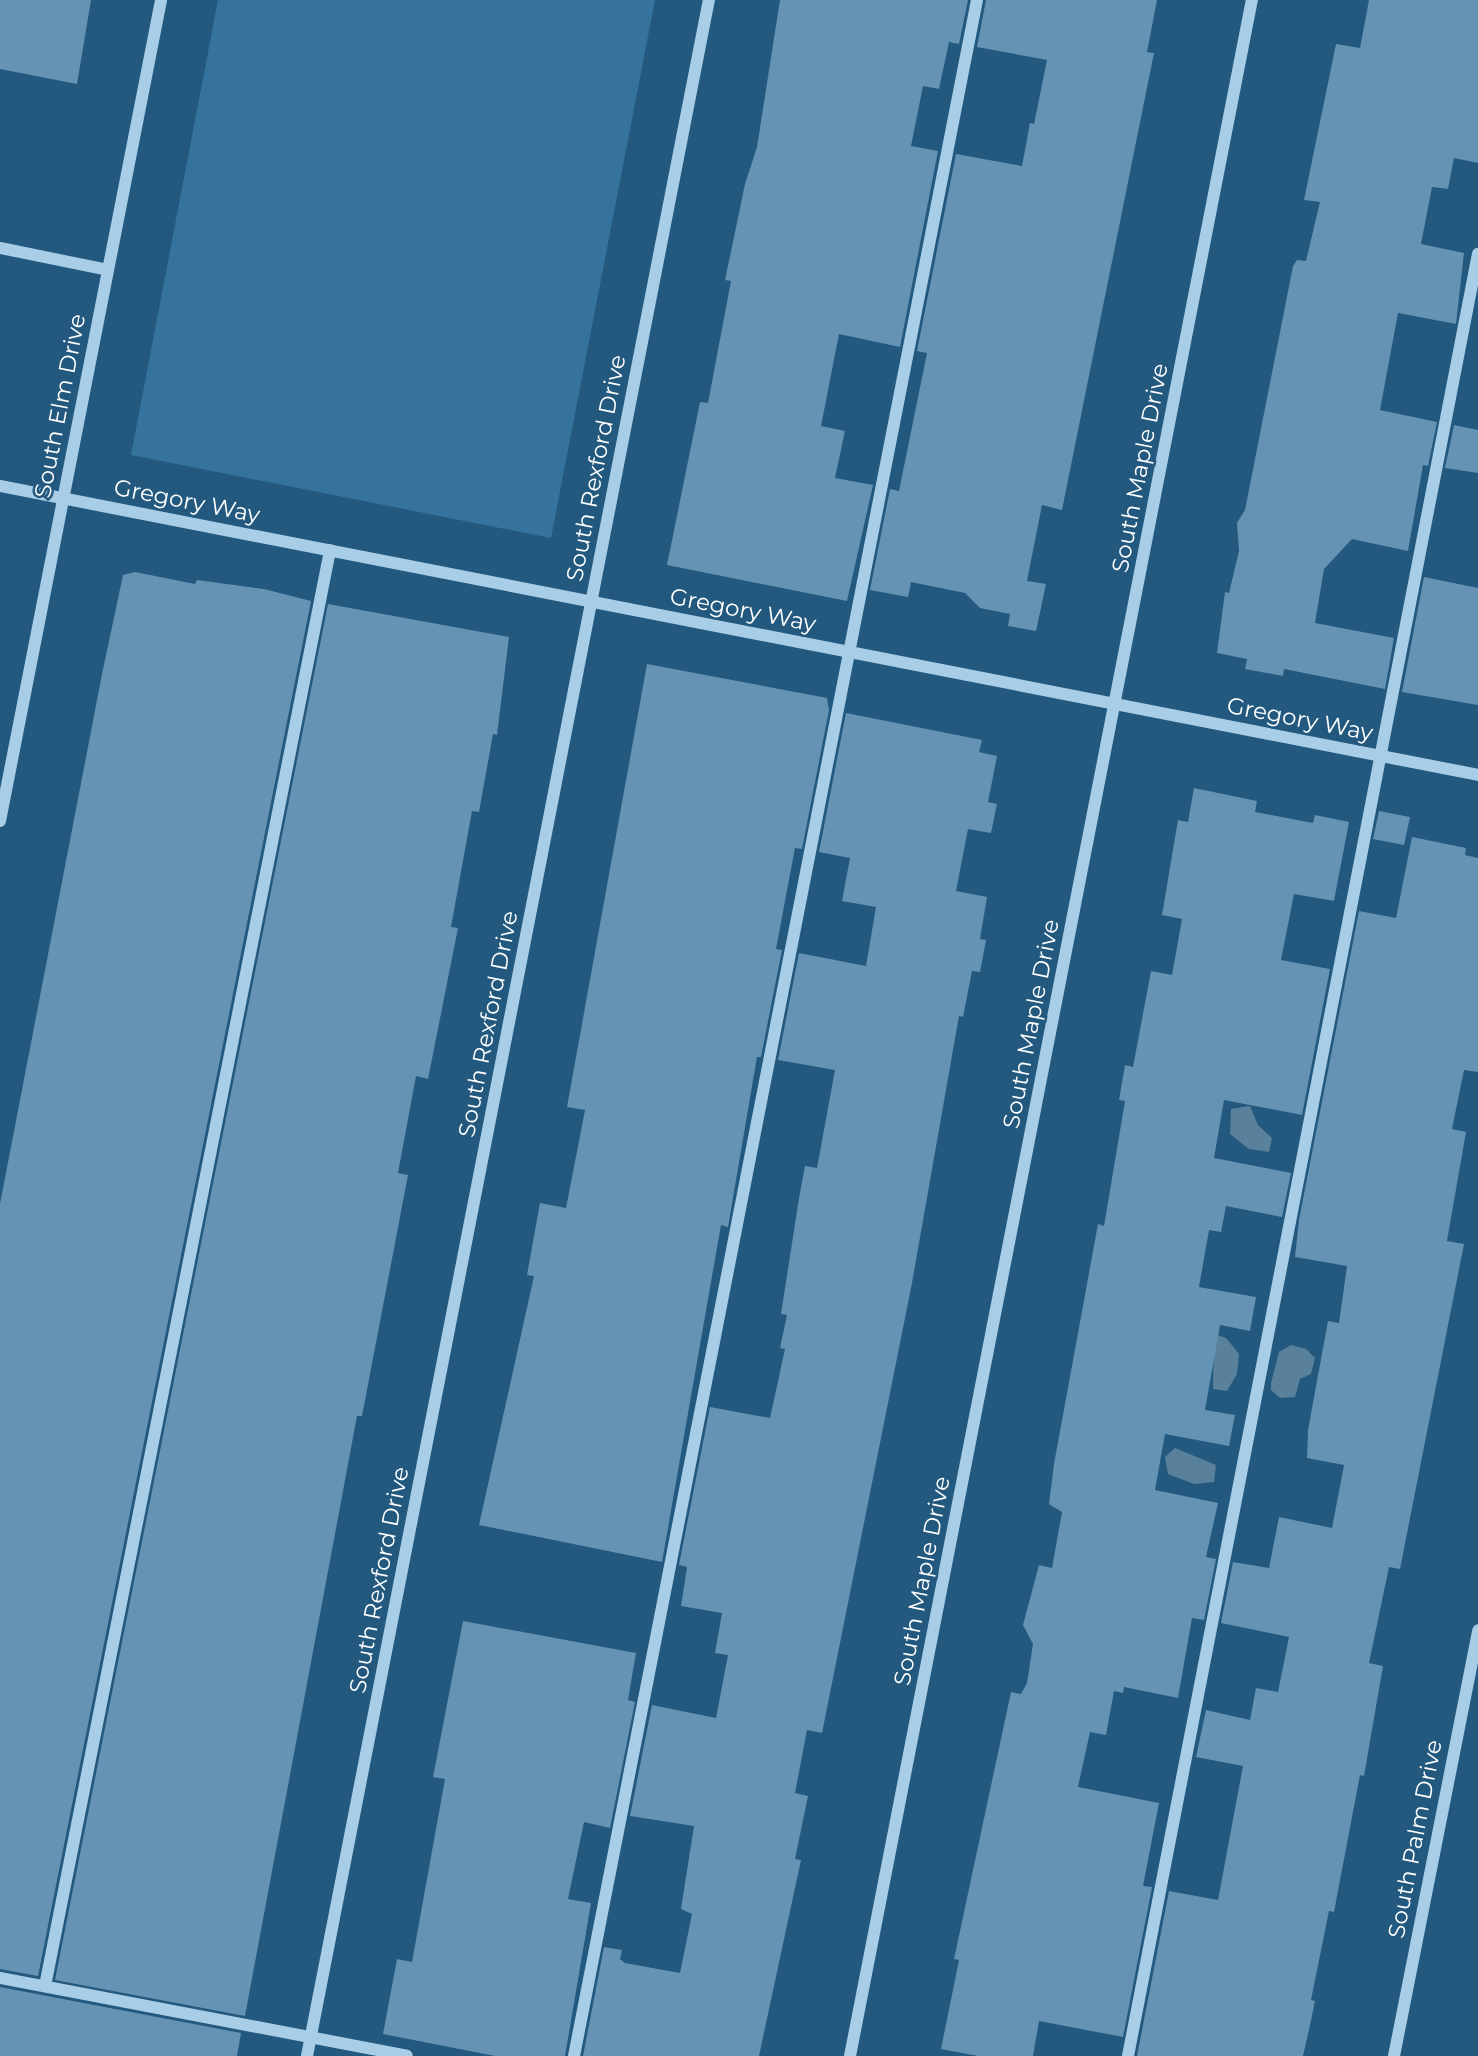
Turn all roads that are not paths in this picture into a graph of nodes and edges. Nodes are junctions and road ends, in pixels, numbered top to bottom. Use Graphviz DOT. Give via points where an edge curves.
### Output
graph roads {
  1 [pos="161,0"];
  2 [pos="709,0"];
  3 [pos="977,0"];
  4 [pos="1251,0"];
  5 [pos="0,248"];
  6 [pos="1478,254"];
  7 [pos="108,270"];
  8 [pos="0,486"];
  9 [pos="64,499"];
  10 [pos="330,550"];
  11 [pos="592,602"];
  12 [pos="848,652"];
  13 [pos="1115,704"];
  14 [pos="1381,757"];
  15 [pos="1478,775"];
  16 [pos="0,821"];
  17 [pos="1478,1630"];
  18 [pos="0,1978"];
  19 [pos="45,1986"];
  20 [pos="310,2037"];
  21 [pos="307,2056"];
  22 [pos="408,2056"];
  23 [pos="573,2056"];
  24 [pos="850,2056"];
  25 [pos="1128,2056"];
  26 [pos="1394,2056"];
  1 -- 7 [label="street, South Elm Drive"];
  2 -- 11 [label="street, South Rexford Drive"];
  3 -- 12 [label="street"];
  4 -- 13 [label="street, South Maple Drive"];
  5 -- 7 [label="street"];
  6 -- 14 [label="street"];
  7 -- 9 [label="street, South Elm Drive"];
  8 -- 9 [label="street, Gregory Way"];
  9 -- 10 [label="street, Gregory Way"];
  9 -- 16 [label="street, South Elm Drive"];
  10 -- 11 [label="street, Gregory Way"];
  10 -- 19 [label="street"];
  11 -- 12 [label="street, Gregory Way"];
  11 -- 20 [label="street, South Rexford Drive"];
  12 -- 13 [label="street, Gregory Way"];
  12 -- 23 [label="street"];
  13 -- 14 [label="street, Gregory Way"];
  13 -- 24 [label="street, South Maple Drive"];
  14 -- 15 [label="street, Gregory Way"];
  14 -- 25 [label="street"];
  17 -- 26 [label="street, South Palm Drive"];
  18 -- 19 [label="street"];
  19 -- 20 [label="street"];
  20 -- 21 [label="street, South Rexford Drive"];
  20 -- 22 [label="street"];
}
